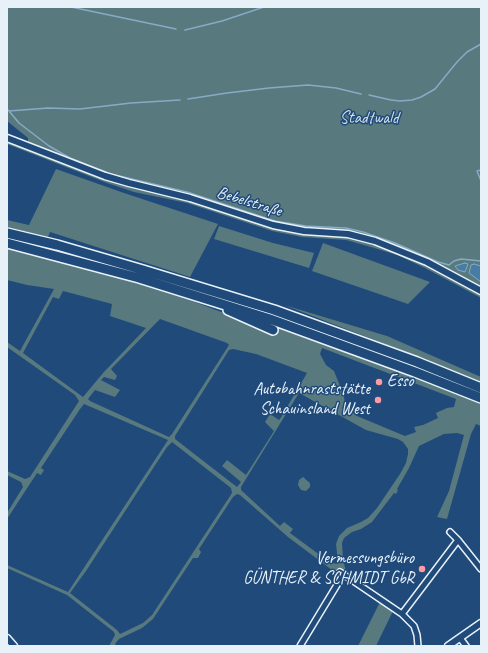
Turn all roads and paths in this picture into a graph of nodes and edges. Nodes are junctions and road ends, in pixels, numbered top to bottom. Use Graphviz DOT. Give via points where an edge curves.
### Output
graph roads {
  1 [pos="7,138"];
  2 [pos="7,233"];
  3 [pos="7,243"];
  4 [pos="481,291"];
  5 [pos="215,302"];
  6 [pos="273,330"];
  7 [pos="481,388"];
  8 [pos="481,398"];
  9 [pos="450,532"];
  10 [pos="458,540"];
  11 [pos="481,569"];
  12 [pos="402,614"];
  13 [pos="481,623"];
  14 [pos="7,638"];
  15 [pos="460,638"];
  16 [pos="14,646"];
  17 [pos="300,646"];
  18 [pos="418,646"];
  19 [pos="448,646"];
  20 [pos="466,646"];
  1 -- 4 [label="street, Bebelstraße" via="105,176 190,198 273,225 304,231 348,234 375,241 432,265"];
  2 -- 7 [label="highway" via="143,270 266,308 417,362"];
  3 -- 5 [label="highway"];
  5 -- 6 [label="highway" via="235,314"];
  5 -- 8 [label="highway" via="333,341"];
  9 -- 10 [label="street"];
  10 -- 11 [label="street"];
  10 -- 12 [label="street"];
  12 -- 17 [label="street" via="342,574"];
  12 -- 18 [label="street" via="414,626"];
  13 -- 15 [label="street"];
  14 -- 16 [label="street"];
  15 -- 19 [label="street"];
  15 -- 20 [label="street"];
}
